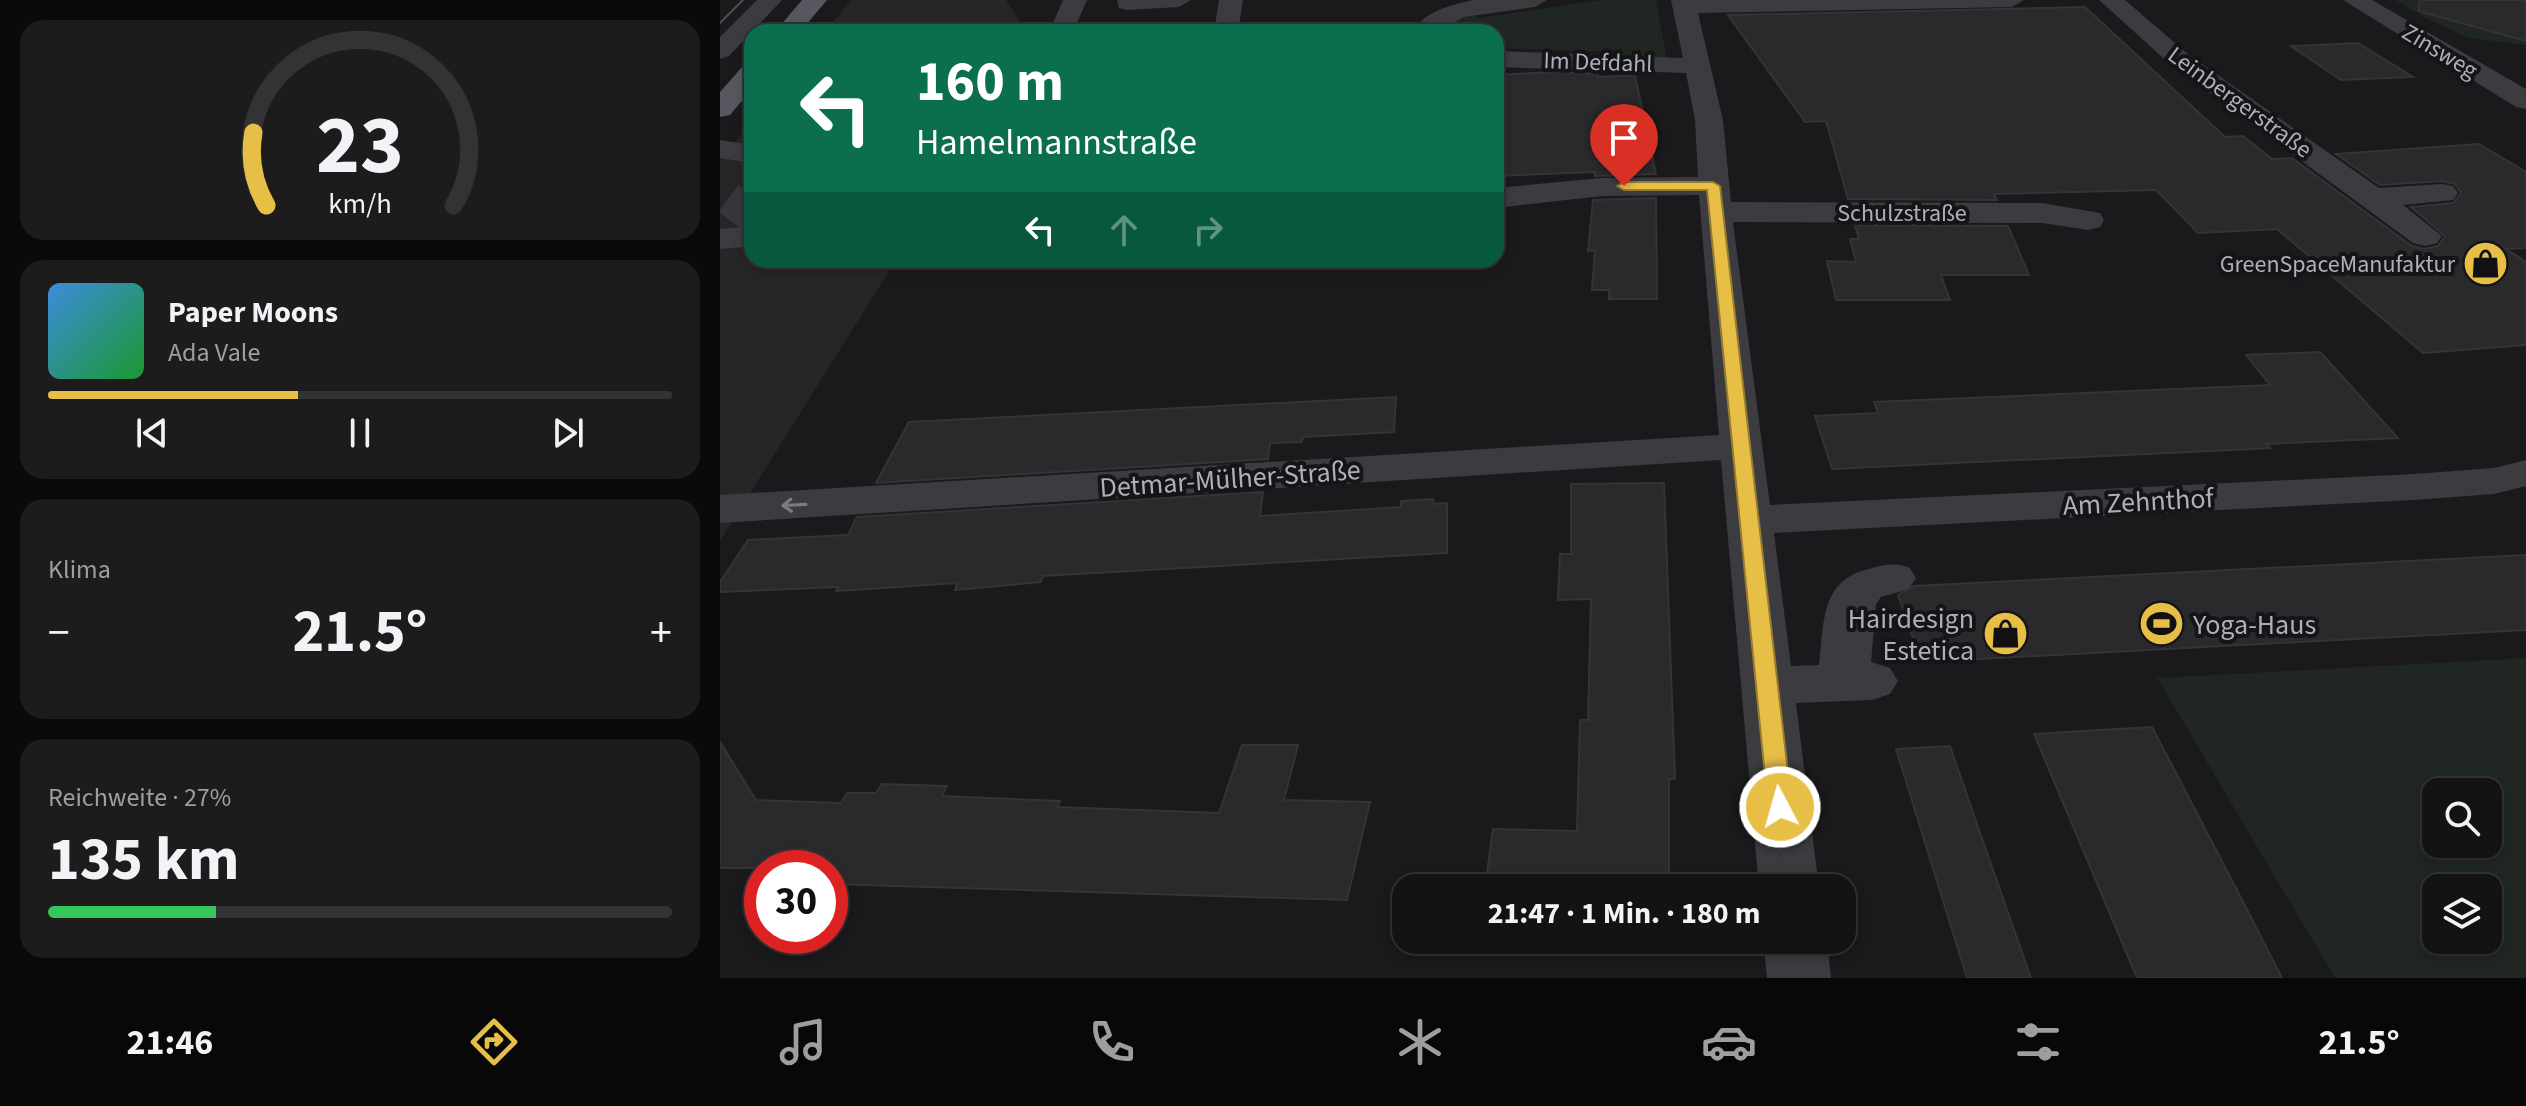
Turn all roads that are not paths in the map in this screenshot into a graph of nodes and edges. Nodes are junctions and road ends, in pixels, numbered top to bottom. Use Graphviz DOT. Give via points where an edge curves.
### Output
graph roads {
  1 [pos="770,0"];
  2 [pos="815,0"];
  3 [pos="1075,0"];
  4 [pos="1179,0"];
  5 [pos="1231,0"];
  6 [pos="1535,0"];
  7 [pos="2012,0"];
  8 [pos="2111,0"];
  9 [pos="2355,0"];
  10 [pos="1926,1"];
  11 [pos="1127,3"];
  12 [pos="1683,3"];
  13 [pos="746,24"];
  14 [pos="794,24"];
  15 [pos="1064,24"];
  16 [pos="1227,24"];
  17 [pos="1428,24"];
  18 [pos="744,27"];
  19 [pos="720,51"];
  20 [pos="1504,59"];
  21 [pos="1700,66"];
  22 [pos="744,81"];
  23 [pos="2526,101"];
  24 [pos="720,109"];
  25 [pos="2442,193"];
  26 [pos="1504,197"];
  27 [pos="2372,198"];
  28 [pos="1714,199"];
  29 [pos="2088,220"];
  30 [pos="2425,236"];
  31 [pos="1741,446"];
  32 [pos="2522,480"];
  33 [pos="720,509"];
  34 [pos="1750,520"];
  35 [pos="1892,578"];
  36 [pos="1768,686"];
  37 [pos="1788,874"];
  38 [pos="1796,954"];
  39 [pos="1799,978"];
  1 -- 13 [label="street"];
  2 -- 14 [label="main road"];
  3 -- 15 [label="street"];
  4 -- 11 [label="street"];
  5 -- 16 [label="street"];
  6 -- 17 [label="street" via="1451,12"];
  7 -- 10 [label="street"];
  8 -- 27 [label="street, Leinbergerstraße" via="2180,60"];
  9 -- 23 [label="street, Zinsweg"];
  10 -- 12 [label="street"];
  12 -- 21 [label="street, Im Defdahl"];
  18 -- 19 [label="street"];
  20 -- 21 [label="street, Im Defdahl"];
  21 -- 28 [label="street, Im Defdahl"];
  22 -- 24 [label="main road"];
  25 -- 27 [label="street"];
  26 -- 28 [label="street, Schulzstraße" via="1602,187"];
  27 -- 30 [label="street, Leinbergerstraße"];
  28 -- 29 [label="street, Schulzstraße" via="2042,213"];
  28 -- 31 [label="street, Im Defdahl"];
  31 -- 33 [label="street, Detmar-Mülher-Straße, one-way"];
  31 -- 34 [label="street, Im Defdahl"];
  32 -- 34 [label="street, Am Zehnthof"];
  34 -- 36 [label="street, Im Defdahl"];
  35 -- 36 [label="street" via="1864,586 1852,602 1857,682"];
  36 -- 37 [label="street, Im Defdahl"];
  38 -- 39 [label="street"];
}
